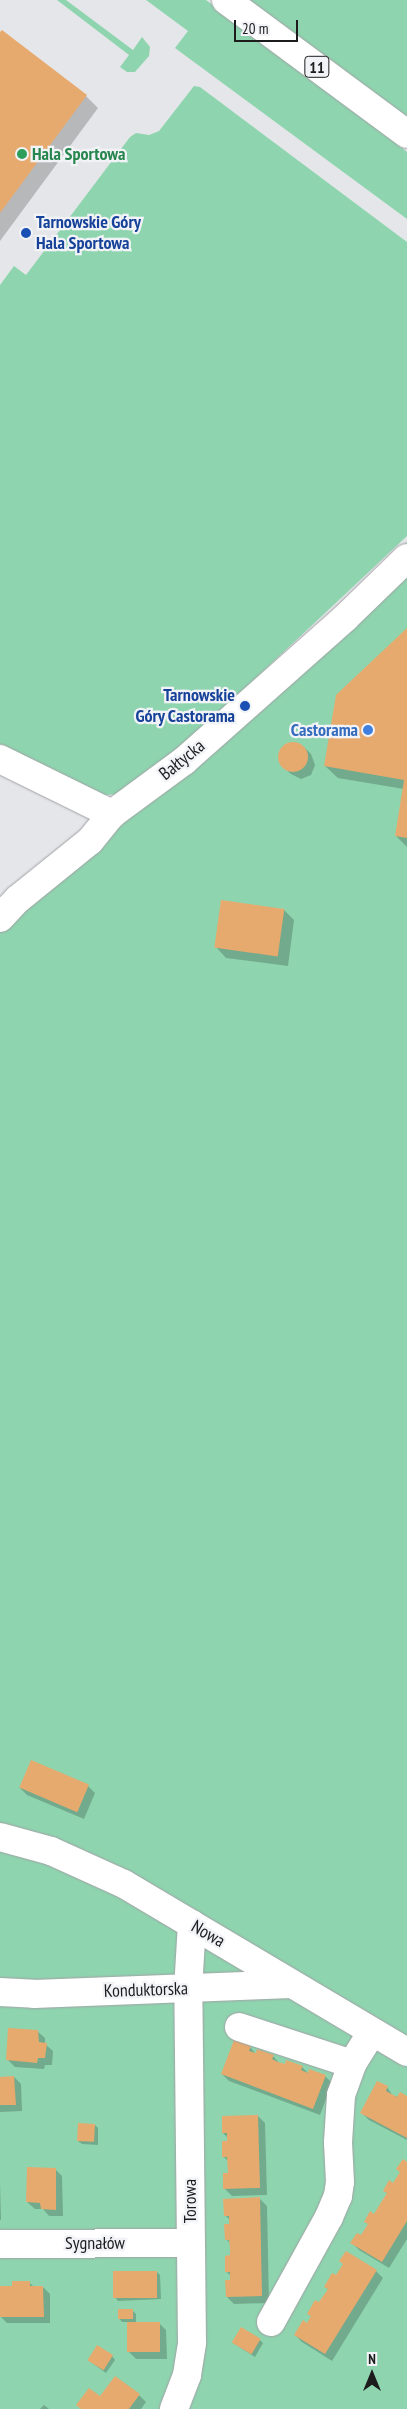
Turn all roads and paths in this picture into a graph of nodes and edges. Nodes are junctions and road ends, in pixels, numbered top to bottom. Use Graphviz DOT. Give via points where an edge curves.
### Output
graph roads {
  1 [pos="226,0"];
  2 [pos="248,0"];
  3 [pos="407,117"];
  4 [pos="407,134"];
  5 [pos="407,558"];
  6 [pos="0,759"];
  7 [pos="112,814"];
  8 [pos="0,918"];
  9 [pos="0,1837"];
  10 [pos="192,1924"];
  11 [pos="291,1984"];
  12 [pos="188,1989"];
  13 [pos="0,1992"];
  14 [pos="238,2027"];
  15 [pos="372,2032"];
  16 [pos="407,2052"];
  17 [pos="352,2064"];
  18 [pos="190,2243"];
  19 [pos="0,2244"];
  20 [pos="271,2322"];
  21 [pos="174,2409"];
  1 -- 4 [label="main road, 11"];
  2 -- 3 [label="main road, 11"];
  5 -- 7 [label="main road, Bałtycka" via="345,618 184,761"];
  6 -- 7 [label="main road"];
  7 -- 8 [label="main road, Bałtycka" via="90,841 18,899"];
  9 -- 10 [label="main road, Nowa" via="51,1851 124,1884"];
  10 -- 11 [label="main road, Nowa"];
  10 -- 12 [label="main road, Torowa"];
  11 -- 12 [label="main road, Konduktorska"];
  11 -- 15 [label="main road, Nowa"];
  12 -- 13 [label="main road, Konduktorska" via="34,1994"];
  12 -- 18 [label="main road, Torowa"];
  14 -- 17 [label="main road"];
  15 -- 16 [label="main road, Nowa"];
  15 -- 17 [label="main road"];
  17 -- 20 [label="main road" via="341,2095 338,2196 330,2217"];
  18 -- 19 [label="main road, Sygnałów"];
  18 -- 21 [label="main road, Torowa" via="192,2342 187,2375"];
}
